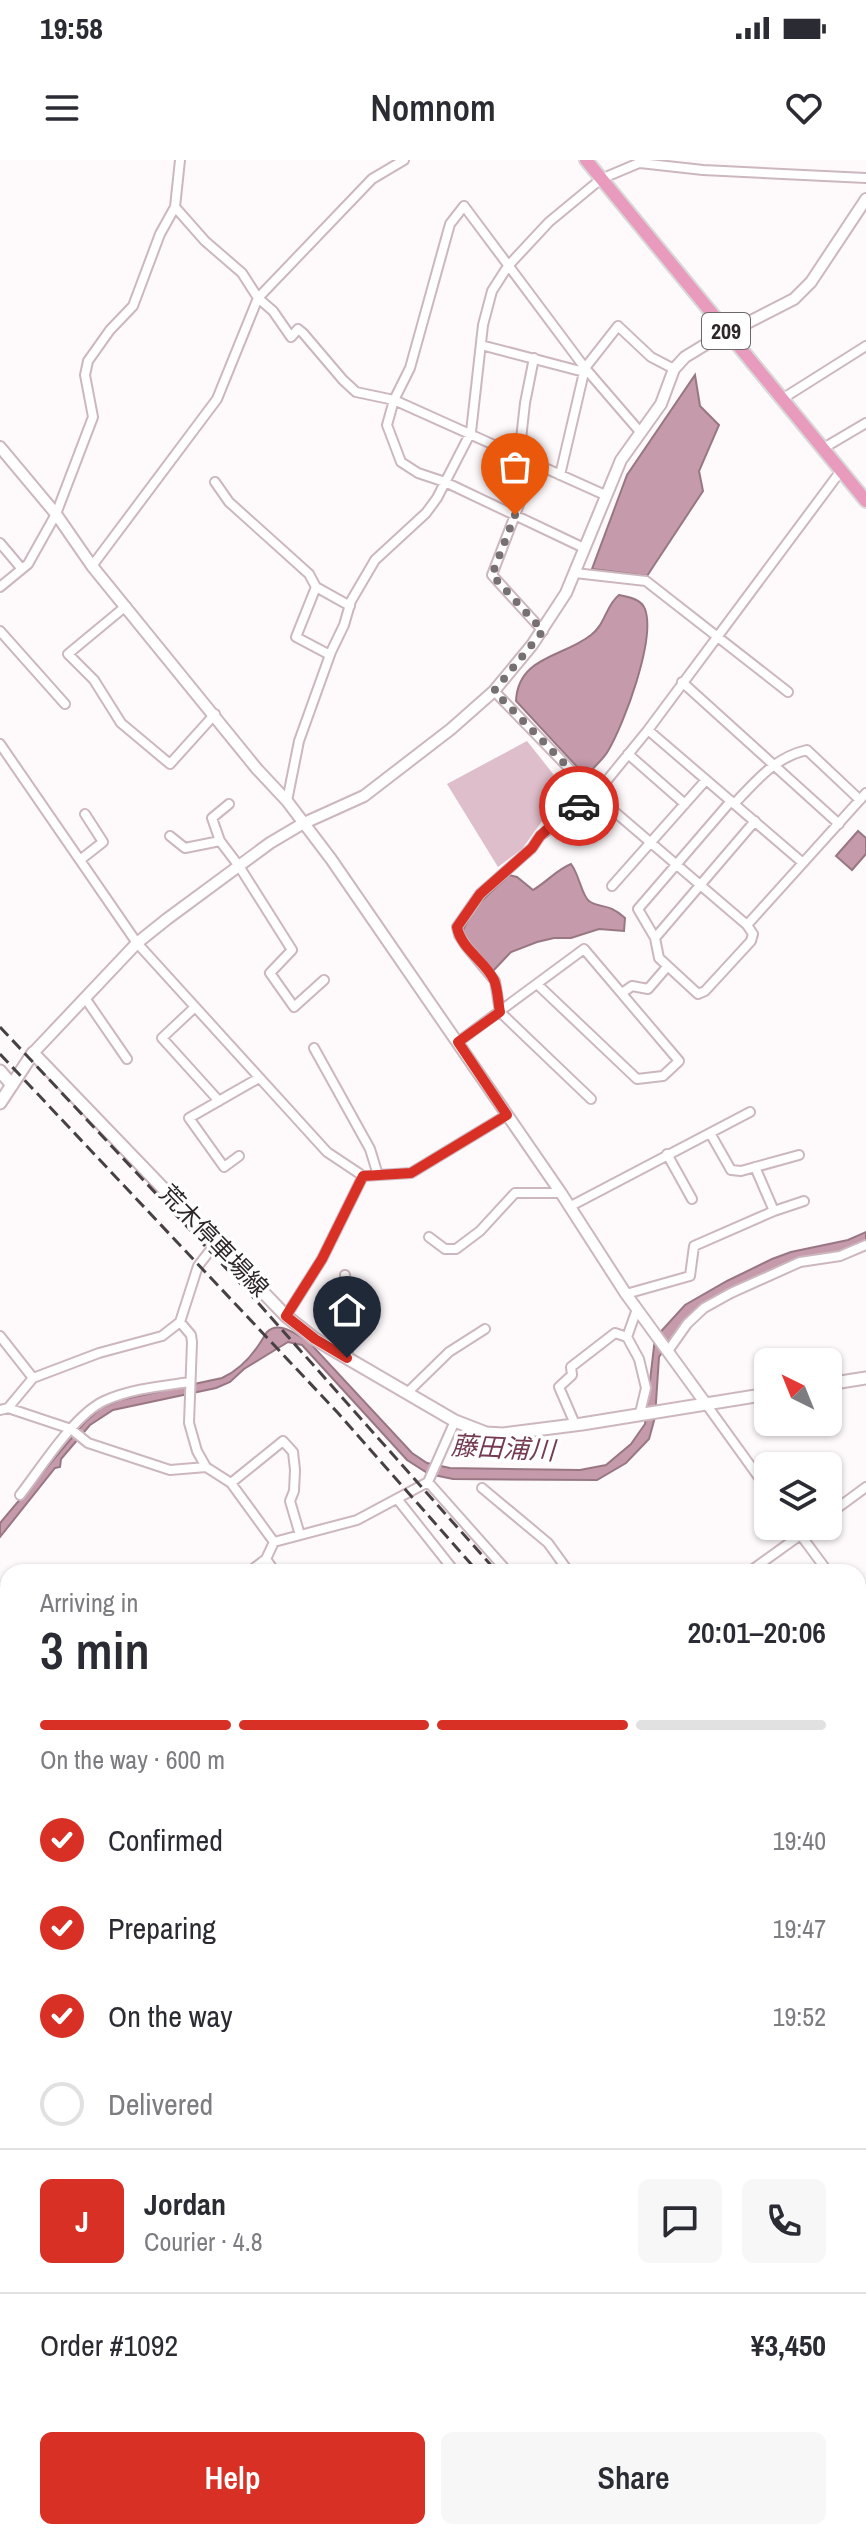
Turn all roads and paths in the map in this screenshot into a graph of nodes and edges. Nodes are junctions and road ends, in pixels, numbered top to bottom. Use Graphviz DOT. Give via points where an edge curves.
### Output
graph roads {
  1 [pos="180,160"];
  2 [pos="404,160"];
  3 [pos="586,160"];
  4 [pos="643,162"];
  5 [pos="866,178"];
  6 [pos="601,179"];
  7 [pos="866,199"];
  8 [pos="175,207"];
  9 [pos="508,266"];
  10 [pos="258,298"];
  11 [pos="727,333"];
  12 [pos="481,345"];
  13 [pos="866,346"];
  14 [pos="534,358"];
  15 [pos="674,369"];
  16 [pos="584,370"];
  17 [pos="782,399"];
  18 [pos="394,400"];
  19 [pos="866,423"];
  20 [pos="471,432"];
  21 [pos="641,433"];
  22 [pos="0,447"];
  23 [pos="822,449"];
  24 [pos="519,457"];
  25 [pos="535,463"];
  26 [pos="840,472"];
  27 [pos="560,475"];
  28 [pos="215,482"];
  29 [pos="445,482"];
  30 [pos="605,495"];
  31 [pos="866,501"];
  32 [pos="56,514"];
  33 [pos="515,515"];
  34 [pos="0,543"];
  35 [pos="584,548"];
  36 [pos="92,566"];
  37 [pos="22,569"];
  38 [pos="575,573"];
  39 [pos="1,585"];
  40 [pos="316,587"];
  41 [pos="126,606"];
  42 [pos="350,606"];
  43 [pos="0,631"];
  44 [pos="543,631"];
  45 [pos="717,637"];
  46 [pos="330,655"];
  47 [pos="682,682"];
  48 [pos="494,691"];
  49 [pos="788,692"];
  50 [pos="65,704"];
  51 [pos="215,714"];
  52 [pos="648,730"];
  53 [pos="0,744"];
  54 [pos="628,754"];
  55 [pos="772,764"];
  56 [pos="706,780"];
  57 [pos="595,795"];
  58 [pos="863,796"];
  59 [pos="287,801"];
  60 [pos="732,802"];
  61 [pos="229,804"];
  62 [pos="685,804"];
  63 [pos="85,814"];
  64 [pos="755,821"];
  65 [pos="302,824"];
  66 [pos="839,824"];
  67 [pos="170,836"];
  68 [pos="220,841"];
  69 [pos="651,844"];
  70 [pos="80,860"];
  71 [pos="803,863"];
  72 [pos="676,865"];
  73 [pos="239,866"];
  74 [pos="612,886"];
  75 [pos="699,886"];
  76 [pos="747,925"];
  77 [pos="655,938"];
  78 [pos="137,943"];
  79 [pos="667,967"];
  80 [pos="324,980"];
  81 [pos="537,984"];
  82 [pos="622,993"];
  83 [pos="85,998"];
  84 [pos="195,1007"];
  85 [pos="500,1012"];
  86 [pos="458,1042"];
  87 [pos="314,1048"];
  88 [pos="33,1053"];
  89 [pos="127,1059"];
  90 [pos="0,1071"];
  91 [pos="259,1078"];
  92 [pos="12,1085"];
  93 [pos="591,1099"];
  94 [pos="219,1101"];
  95 [pos="0,1103"];
  96 [pos="750,1112"];
  97 [pos="507,1115"];
  98 [pos="710,1133"];
  99 [pos="667,1154"];
  100 [pos="799,1155"];
  101 [pos="239,1156"];
  102 [pos="755,1167"];
  103 [pos="378,1175"];
  104 [pos="363,1176"];
  105 [pos="561,1193"];
  106 [pos="692,1199"];
  107 [pos="804,1201"];
  108 [pos="569,1207"];
  109 [pos="774,1211"];
  110 [pos="429,1237"];
  111 [pos="216,1243"];
  112 [pos="866,1245"];
  113 [pos="345,1275"];
  114 [pos="626,1294"];
  115 [pos="637,1309"];
  116 [pos="286,1316"];
  117 [pos="180,1322"];
  118 [pos="485,1329"];
  119 [pos="0,1336"];
  120 [pos="627,1337"];
  121 [pos="668,1351"];
  122 [pos="347,1358"];
  123 [pos="33,1378"];
  124 [pos="866,1378"];
  125 [pos="190,1382"];
  126 [pos="842,1382"];
  127 [pos="407,1393"];
  128 [pos="754,1396"];
  129 [pos="706,1404"];
  130 [pos="4,1409"];
  131 [pos="640,1413"];
  132 [pos="455,1421"];
  133 [pos="575,1424"];
  134 [pos="71,1429"];
  135 [pos="206,1467"];
  136 [pos="754,1471"];
  137 [pos="428,1482"];
  138 [pos="231,1483"];
  139 [pos="866,1487"];
  140 [pos="482,1488"];
  141 [pos="20,1495"];
  142 [pos="398,1500"];
  143 [pos="842,1505"];
  144 [pos="300,1535"];
  145 [pos="794,1540"];
  146 [pos="805,1540"];
  147 [pos="274,1542"];
  148 [pos="266,1559"];
  149 [pos="259,1564"];
  150 [pos="269,1564"];
  151 [pos="449,1564"];
  152 [pos="501,1564"];
  153 [pos="563,1564"];
  154 [pos="760,1564"];
  155 [pos="822,1564"];
  1 -- 8 [label="street"];
  2 -- 10 [label="street" via="372,179"];
  3 -- 6 [label="highway, 209"];
  4 -- 5 [label="street"];
  4 -- 6 [label="street"];
  6 -- 9 [label="street" via="549,222"];
  6 -- 11 [label="highway, 209"];
  7 -- 11 [label="street" via="794,299"];
  8 -- 10 [label="street" via="242,273"];
  8 -- 32 [label="street" via="133,306 88,361 85,375 93,417"];
  9 -- 12 [label="street" via="492,291"];
  9 -- 16 [label="street"];
  9 -- 18 [label="street" via="464,206 450,224 410,368"];
  10 -- 18 [label="street" via="291,337 298,329 303,333 356,392"];
  10 -- 36 [label="street" via="217,399"];
  11 -- 15 [label="street"];
  11 -- 17 [label="highway, 209"];
  12 -- 14 [label="street"];
  12 -- 20 [label="street"];
  13 -- 17 [label="street"];
  14 -- 16 [label="street"];
  14 -- 24 [label="street"];
  15 -- 16 [label="street" via="651,357 618,326"];
  15 -- 21 [label="street" via="661,404"];
  16 -- 21 [label="street"];
  16 -- 27 [label="street"];
  17 -- 23 [label="highway, 209"];
  18 -- 20 [label="street"];
  18 -- 29 [label="street" via="387,425 401,462"];
  19 -- 23 [label="street"];
  20 -- 24 [label="street"];
  20 -- 29 [label="street"];
  21 -- 30 [label="street"];
  22 -- 32 [label="street"];
  23 -- 26 [label="highway, 209"];
  24 -- 25 [label="street"];
  25 -- 27 [label="street"];
  25 -- 33 [label="street"];
  26 -- 31 [label="highway, 209"];
  26 -- 45 [label="street"];
  27 -- 30 [label="street"];
  28 -- 40 [label="street"];
  29 -- 33 [label="street"];
  29 -- 42 [label="street" via="426,513 375,560"];
  30 -- 35 [label="street"];
  32 -- 36 [label="street"];
  32 -- 37 [label="street"];
  33 -- 35 [label="street"];
  33 -- 44 [label="street" via="492,575"];
  34 -- 37 [label="street"];
  35 -- 38 [label="street"];
  36 -- 41 [label="street"];
  37 -- 39 [label="street"];
  38 -- 44 [label="street"];
  38 -- 45 [label="street" via="646,581"];
  40 -- 42 [label="street"];
  40 -- 46 [label="street" via="296,637"];
  41 -- 51 [label="street"];
  41 -- 51 [label="street" via="68,654 94,680 121,723 170,764"];
  42 -- 46 [label="street"];
  43 -- 50 [label="street"];
  44 -- 48 [label="street"];
  45 -- 47 [label="street"];
  45 -- 49 [label="street"];
  46 -- 59 [label="street" via="299,741"];
  47 -- 52 [label="street"];
  47 -- 55 [label="street"];
  48 -- 57 [label="street"];
  48 -- 65 [label="street" via="373,789"];
  51 -- 59 [label="street"];
  52 -- 54 [label="street"];
  52 -- 56 [label="street"];
  53 -- 70 [label="street"];
  54 -- 57 [label="street"];
  54 -- 62 [label="street"];
  55 -- 58 [label="street" via="807,750"];
  55 -- 60 [label="street"];
  55 -- 66 [label="street"];
  56 -- 60 [label="street"];
  56 -- 62 [label="street"];
  57 -- 69 [label="street"];
  57 -- 85 [label="street" via="540,836 480,894 457,927 495,981"];
  58 -- 66 [label="street"];
  59 -- 65 [label="street"];
  60 -- 64 [label="street"];
  60 -- 72 [label="street"];
  61 -- 68 [label="street" via="212,818"];
  62 -- 69 [label="street"];
  63 -- 70 [label="street" via="103,842"];
  64 -- 71 [label="street"];
  64 -- 75 [label="street"];
  65 -- 73 [label="street"];
  65 -- 86 [label="street"];
  66 -- 71 [label="street"];
  67 -- 68 [label="street" via="185,848"];
  68 -- 73 [label="street"];
  69 -- 72 [label="street"];
  69 -- 74 [label="street"];
  70 -- 78 [label="street"];
  71 -- 76 [label="street"];
  72 -- 75 [label="street"];
  72 -- 77 [label="street" via="638,909"];
  73 -- 78 [label="street"];
  73 -- 80 [label="street" via="292,950 270,973 294,1007"];
  75 -- 76 [label="street"];
  75 -- 77 [label="street"];
  76 -- 79 [label="street" via="751,941 705,991 698,994"];
  77 -- 79 [label="street"];
  78 -- 83 [label="street"];
  78 -- 84 [label="street"];
  79 -- 82 [label="street" via="648,989 632,986"];
  81 -- 82 [label="street" via="584,949"];
  81 -- 82 [label="street" via="637,1079 663,1076 679,1061"];
  81 -- 85 [label="street"];
  83 -- 88 [label="street"];
  83 -- 89 [label="street"];
  84 -- 91 [label="street"];
  84 -- 94 [label="street" via="162,1038"];
  85 -- 86 [label="street"];
  85 -- 93 [label="street"];
  86 -- 97 [label="street"];
  87 -- 103 [label="street" via="370,1149"];
  88 -- 92 [label="main road"];
  88 -- 111 [label="main road, 荒木停車場線"];
  90 -- 92 [label="main road"];
  91 -- 94 [label="street"];
  91 -- 104 [label="street" via="327,1152"];
  92 -- 95 [label="main road"];
  94 -- 101 [label="street" via="189,1118 224,1167"];
  96 -- 98 [label="street"];
  97 -- 103 [label="street" via="411,1173"];
  97 -- 105 [label="street"];
  98 -- 99 [label="street"];
  98 -- 102 [label="street" via="731,1170"];
  99 -- 106 [label="street"];
  99 -- 108 [label="street"];
  100 -- 102 [label="street"];
  102 -- 109 [label="street"];
  103 -- 104 [label="street"];
  104 -- 116 [label="street" via="322,1259"];
  105 -- 108 [label="street"];
  105 -- 110 [label="street" via="515,1193 456,1249 445,1249"];
  107 -- 109 [label="street"];
  108 -- 114 [label="street"];
  109 -- 114 [label="street" via="694,1246 690,1276"];
  111 -- 116 [label="main road, 荒木停車場線"];
  111 -- 117 [label="street" via="198,1266"];
  112 -- 121 [label="street" via="840,1256 800,1262 731,1293 704,1308"];
  113 -- 122 [label="street" via="353,1319"];
  114 -- 115 [label="street"];
  115 -- 120 [label="street"];
  115 -- 121 [label="street"];
  116 -- 122 [label="main road, 荒木停車場線"];
  117 -- 123 [label="street" via="162,1336"];
  117 -- 125 [label="street" via="192,1342"];
  118 -- 127 [label="street" via="449,1352"];
  119 -- 123 [label="street"];
  120 -- 131 [label="street" via="646,1388"];
  120 -- 133 [label="street" via="615,1333 571,1367 572,1375 559,1387"];
  121 -- 129 [label="street"];
  122 -- 127 [label="main road, 荒木停車場線"];
  123 -- 130 [label="street"];
  124 -- 126 [label="main road"];
  125 -- 134 [label="street" via="102,1402"];
  125 -- 135 [label="street" via="189,1423"];
  127 -- 132 [label="main road, 荒木停車場線"];
  128 -- 129 [label="main road, 荒木停車場線"];
  129 -- 131 [label="main road, 荒木停車場線"];
  129 -- 136 [label="street"];
  130 -- 134 [label="street"];
  131 -- 133 [label="main road, 荒木停車場線"];
  132 -- 133 [label="main road, 荒木停車場線" via="503,1434"];
  132 -- 137 [label="street"];
  134 -- 135 [label="street" via="88,1443 170,1470"];
  134 -- 141 [label="street"];
  135 -- 138 [label="street"];
  137 -- 142 [label="street"];
  137 -- 152 [label="street"];
  138 -- 144 [label="street" via="283,1441 293,1452 290,1501"];
  138 -- 147 [label="street"];
  139 -- 143 [label="street"];
  140 -- 153 [label="street" via="548,1543"];
  142 -- 144 [label="street" via="357,1520"];
  142 -- 151 [label="street"];
  144 -- 147 [label="street"];
  145 -- 154 [label="street"];
  146 -- 155 [label="street"];
  147 -- 148 [label="street"];
  148 -- 149 [label="street"];
  148 -- 150 [label="street"];
}
